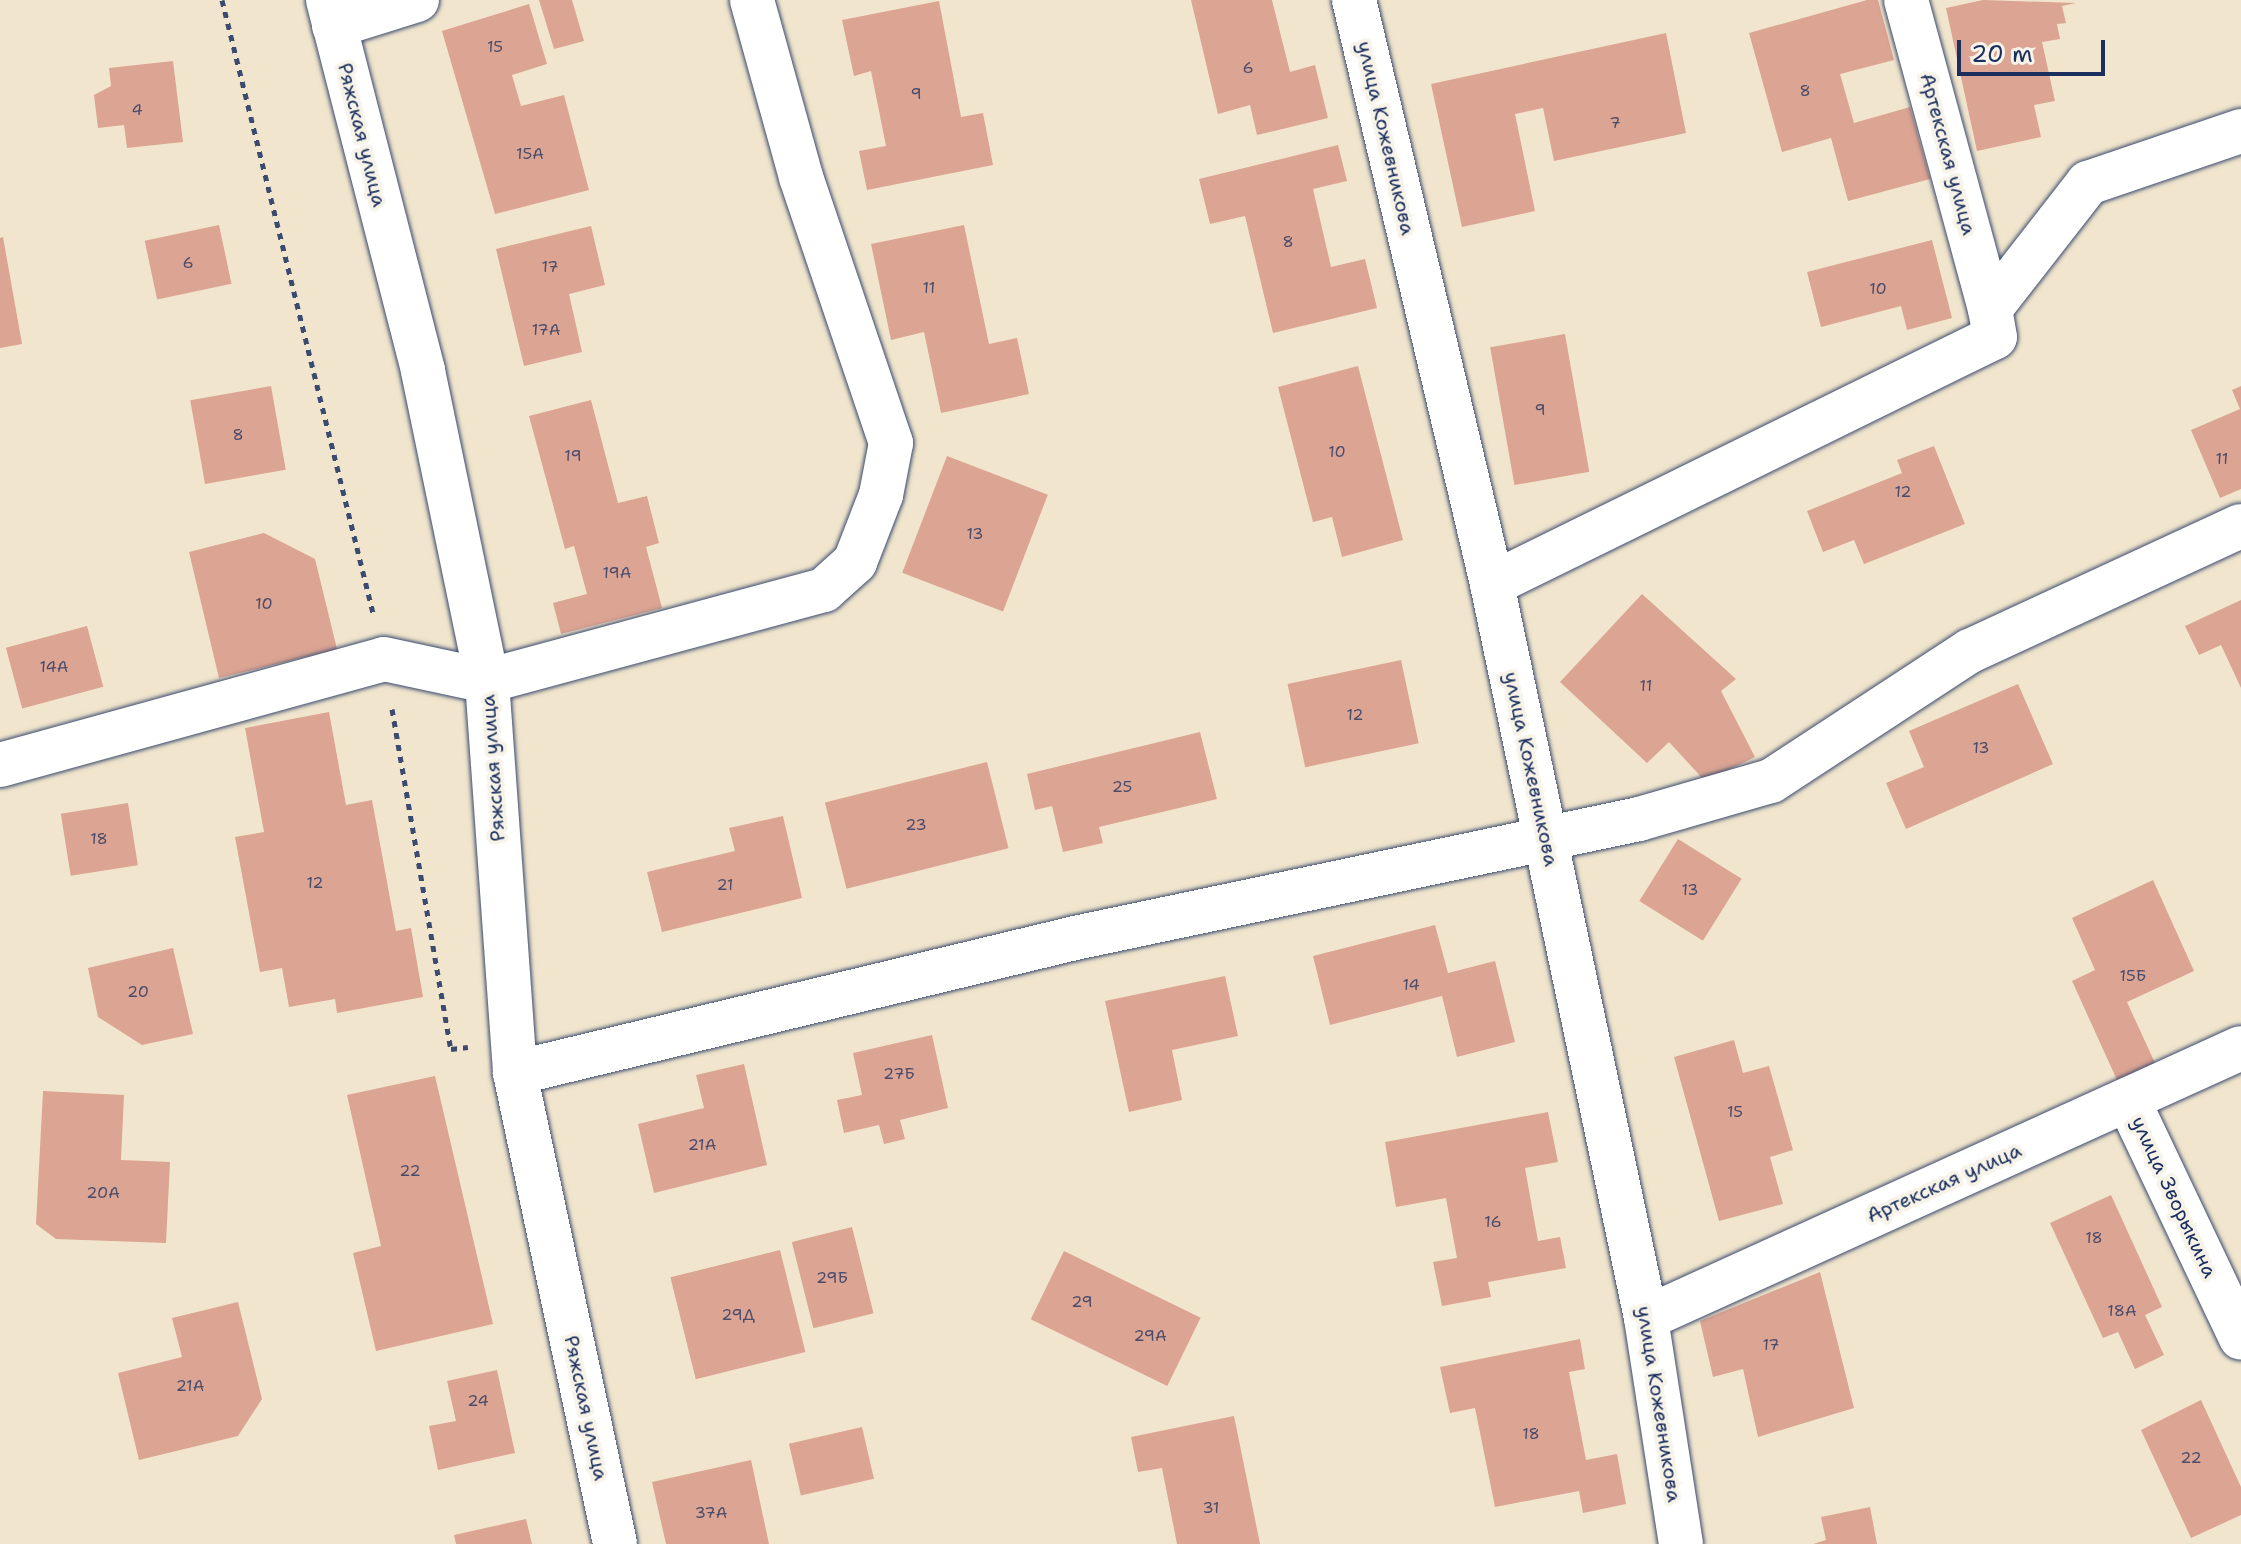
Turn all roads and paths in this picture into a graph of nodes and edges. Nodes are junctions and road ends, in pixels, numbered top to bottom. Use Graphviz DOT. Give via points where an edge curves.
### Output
graph roads {
  1 [pos="222,0"];
  2 [pos="417,0"];
  3 [pos="752,0"];
  4 [pos="1354,0"];
  5 [pos="1906,0"];
  6 [pos="331,13"];
  7 [pos="2241,131"];
  8 [pos="1990,309"];
  9 [pos="2241,526"];
  10 [pos="1492,584"];
  11 [pos="384,659"];
  12 [pos="487,681"];
  13 [pos="0,765"];
  14 [pos="1546,839"];
  15 [pos="2241,1048"];
  16 [pos="513,1059"];
  17 [pos="2128,1100"];
  18 [pos="1646,1318"];
  19 [pos="2241,1338"];
  20 [pos="615,1544"];
  21 [pos="1681,1544"];
  1 -- 11 [label="path"];
  2 -- 6 [label="street"];
  3 -- 12 [label="street" via="801,177 891,443 876,509 855,562 824,590"];
  4 -- 10 [label="street, улица Кожевникова"];
  5 -- 8 [label="street, Артекская улица"];
  6 -- 12 [label="street, Ряжская улица" via="423,371"];
  7 -- 8 [label="street" via="2088,183"];
  8 -- 10 [label="street" via="1995,337"];
  9 -- 14 [label="street" via="1970,651 1771,781"];
  10 -- 14 [label="street, улица Кожевникова"];
  11 -- 12 [label="street"];
  11 -- 13 [label="street"];
  11 -- 16 [label="path" via="451,1049"];
  12 -- 16 [label="street, Ряжская улица"];
  14 -- 16 [label="street"];
  14 -- 18 [label="street, улица Кожевникова"];
  15 -- 17 [label="street, Артекская улица"];
  16 -- 20 [label="street, Ряжская улица"];
  17 -- 18 [label="street, Артекская улица"];
  17 -- 19 [label="street, улица Зворыкина"];
  18 -- 21 [label="street, улица Кожевникова"];
}
